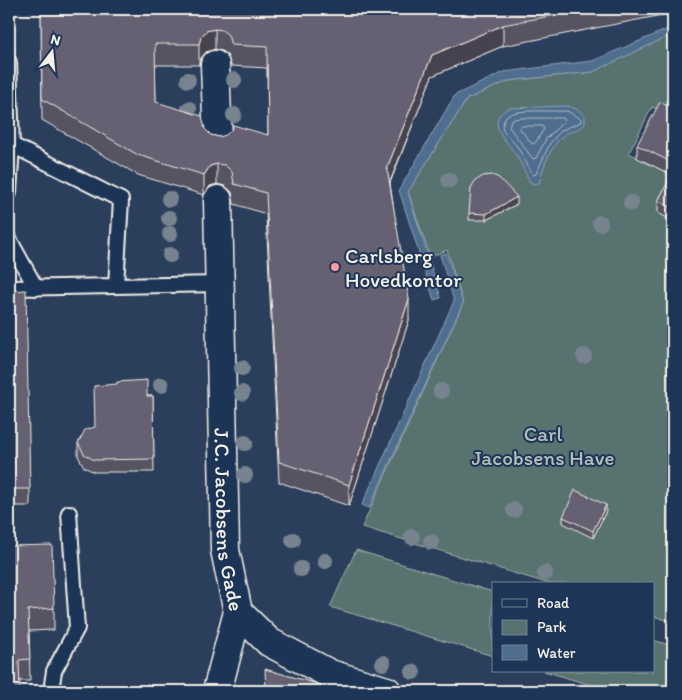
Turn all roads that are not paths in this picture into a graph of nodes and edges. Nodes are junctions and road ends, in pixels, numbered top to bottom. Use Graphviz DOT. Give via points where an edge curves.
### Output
graph roads {
  1 [pos="9,62"];
  2 [pos="214,65"];
  3 [pos="218,142"];
  4 [pos="12,146"];
  5 [pos="9,193"];
  6 [pos="218,200"];
  7 [pos="9,239"];
  8 [pos="220,284"];
  9 [pos="116,286"];
  10 [pos="9,288"];
  11 [pos="36,288"];
  12 [pos="69,513"];
  13 [pos="238,612"];
  14 [pos="51,691"];
  15 [pos="217,691"];
  16 [pos="388,691"];
  1 -- 4 [label="lane"];
  2 -- 3 [label="street"];
  4 -- 5 [label="lane"];
  4 -- 9 [label="lane" via="121,200"];
  6 -- 8 [label="street, J.C. Jacobsens Gade"];
  7 -- 11 [label="lane"];
  8 -- 9 [label="lane"];
  8 -- 13 [label="street, J.C. Jacobsens Gade" via="225,550"];
  9 -- 11 [label="lane"];
  10 -- 11 [label="lane"];
  12 -- 14 [label="lane" via="77,628 54,672"];
  13 -- 15 [label="street"];
  13 -- 16 [label="street, J.C. Jacobsens Gade" via="269,642 330,674"];
}
